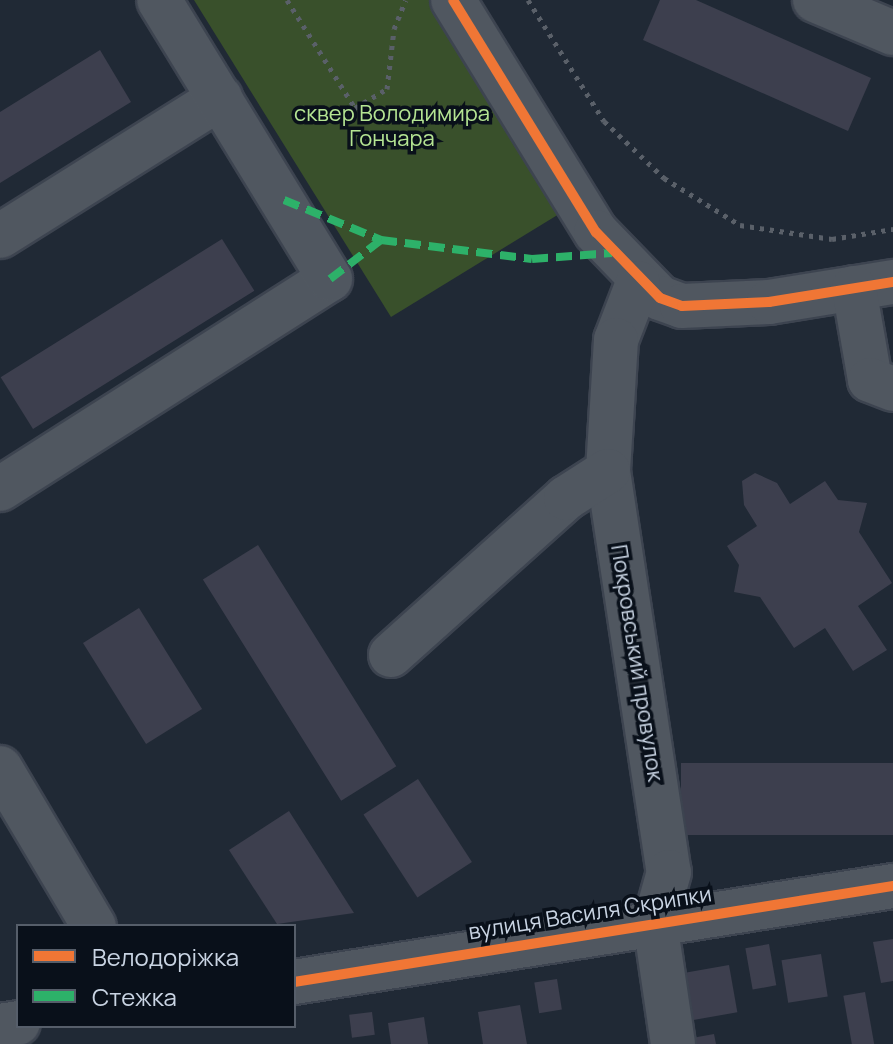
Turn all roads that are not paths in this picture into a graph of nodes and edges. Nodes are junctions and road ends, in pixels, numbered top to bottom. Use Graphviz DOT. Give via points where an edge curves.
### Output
graph roads {
  1 [pos="159,0"];
  2 [pos="815,0"];
  3 [pos="460,2"];
  4 [pos="893,33"];
  5 [pos="220,98"];
  6 [pos="0,236"];
  7 [pos="638,283"];
  8 [pos="873,285"];
  9 [pos="893,389"];
  10 [pos="608,471"];
  11 [pos="0,489"];
  12 [pos="391,655"];
  13 [pos="0,768"];
  14 [pos="893,886"];
  15 [pos="655,922"];
  16 [pos="93,924"];
  17 [pos="296,982"];
  18 [pos="673,1044"];
  1 -- 5 [label="street"];
  2 -- 4 [label="street"];
  3 -- 7 [label="street" via="596,232"];
  5 -- 6 [label="street"];
  5 -- 11 [label="street" via="330,279"];
  7 -- 8 [label="street" via="682,306"];
  7 -- 10 [label="street, Покровський провулок" via="616,340"];
  8 -- 9 [label="street" via="870,380"];
  10 -- 12 [label="street" via="566,498"];
  10 -- 15 [label="street, Покровський провулок" via="669,872"];
  13 -- 16 [label="street"];
  14 -- 15 [label="street, вулиця Василя Скрипки"];
  15 -- 17 [label="street, вулиця Василя Скрипки"];
  15 -- 18 [label="street, Покровський провулок"];
}
